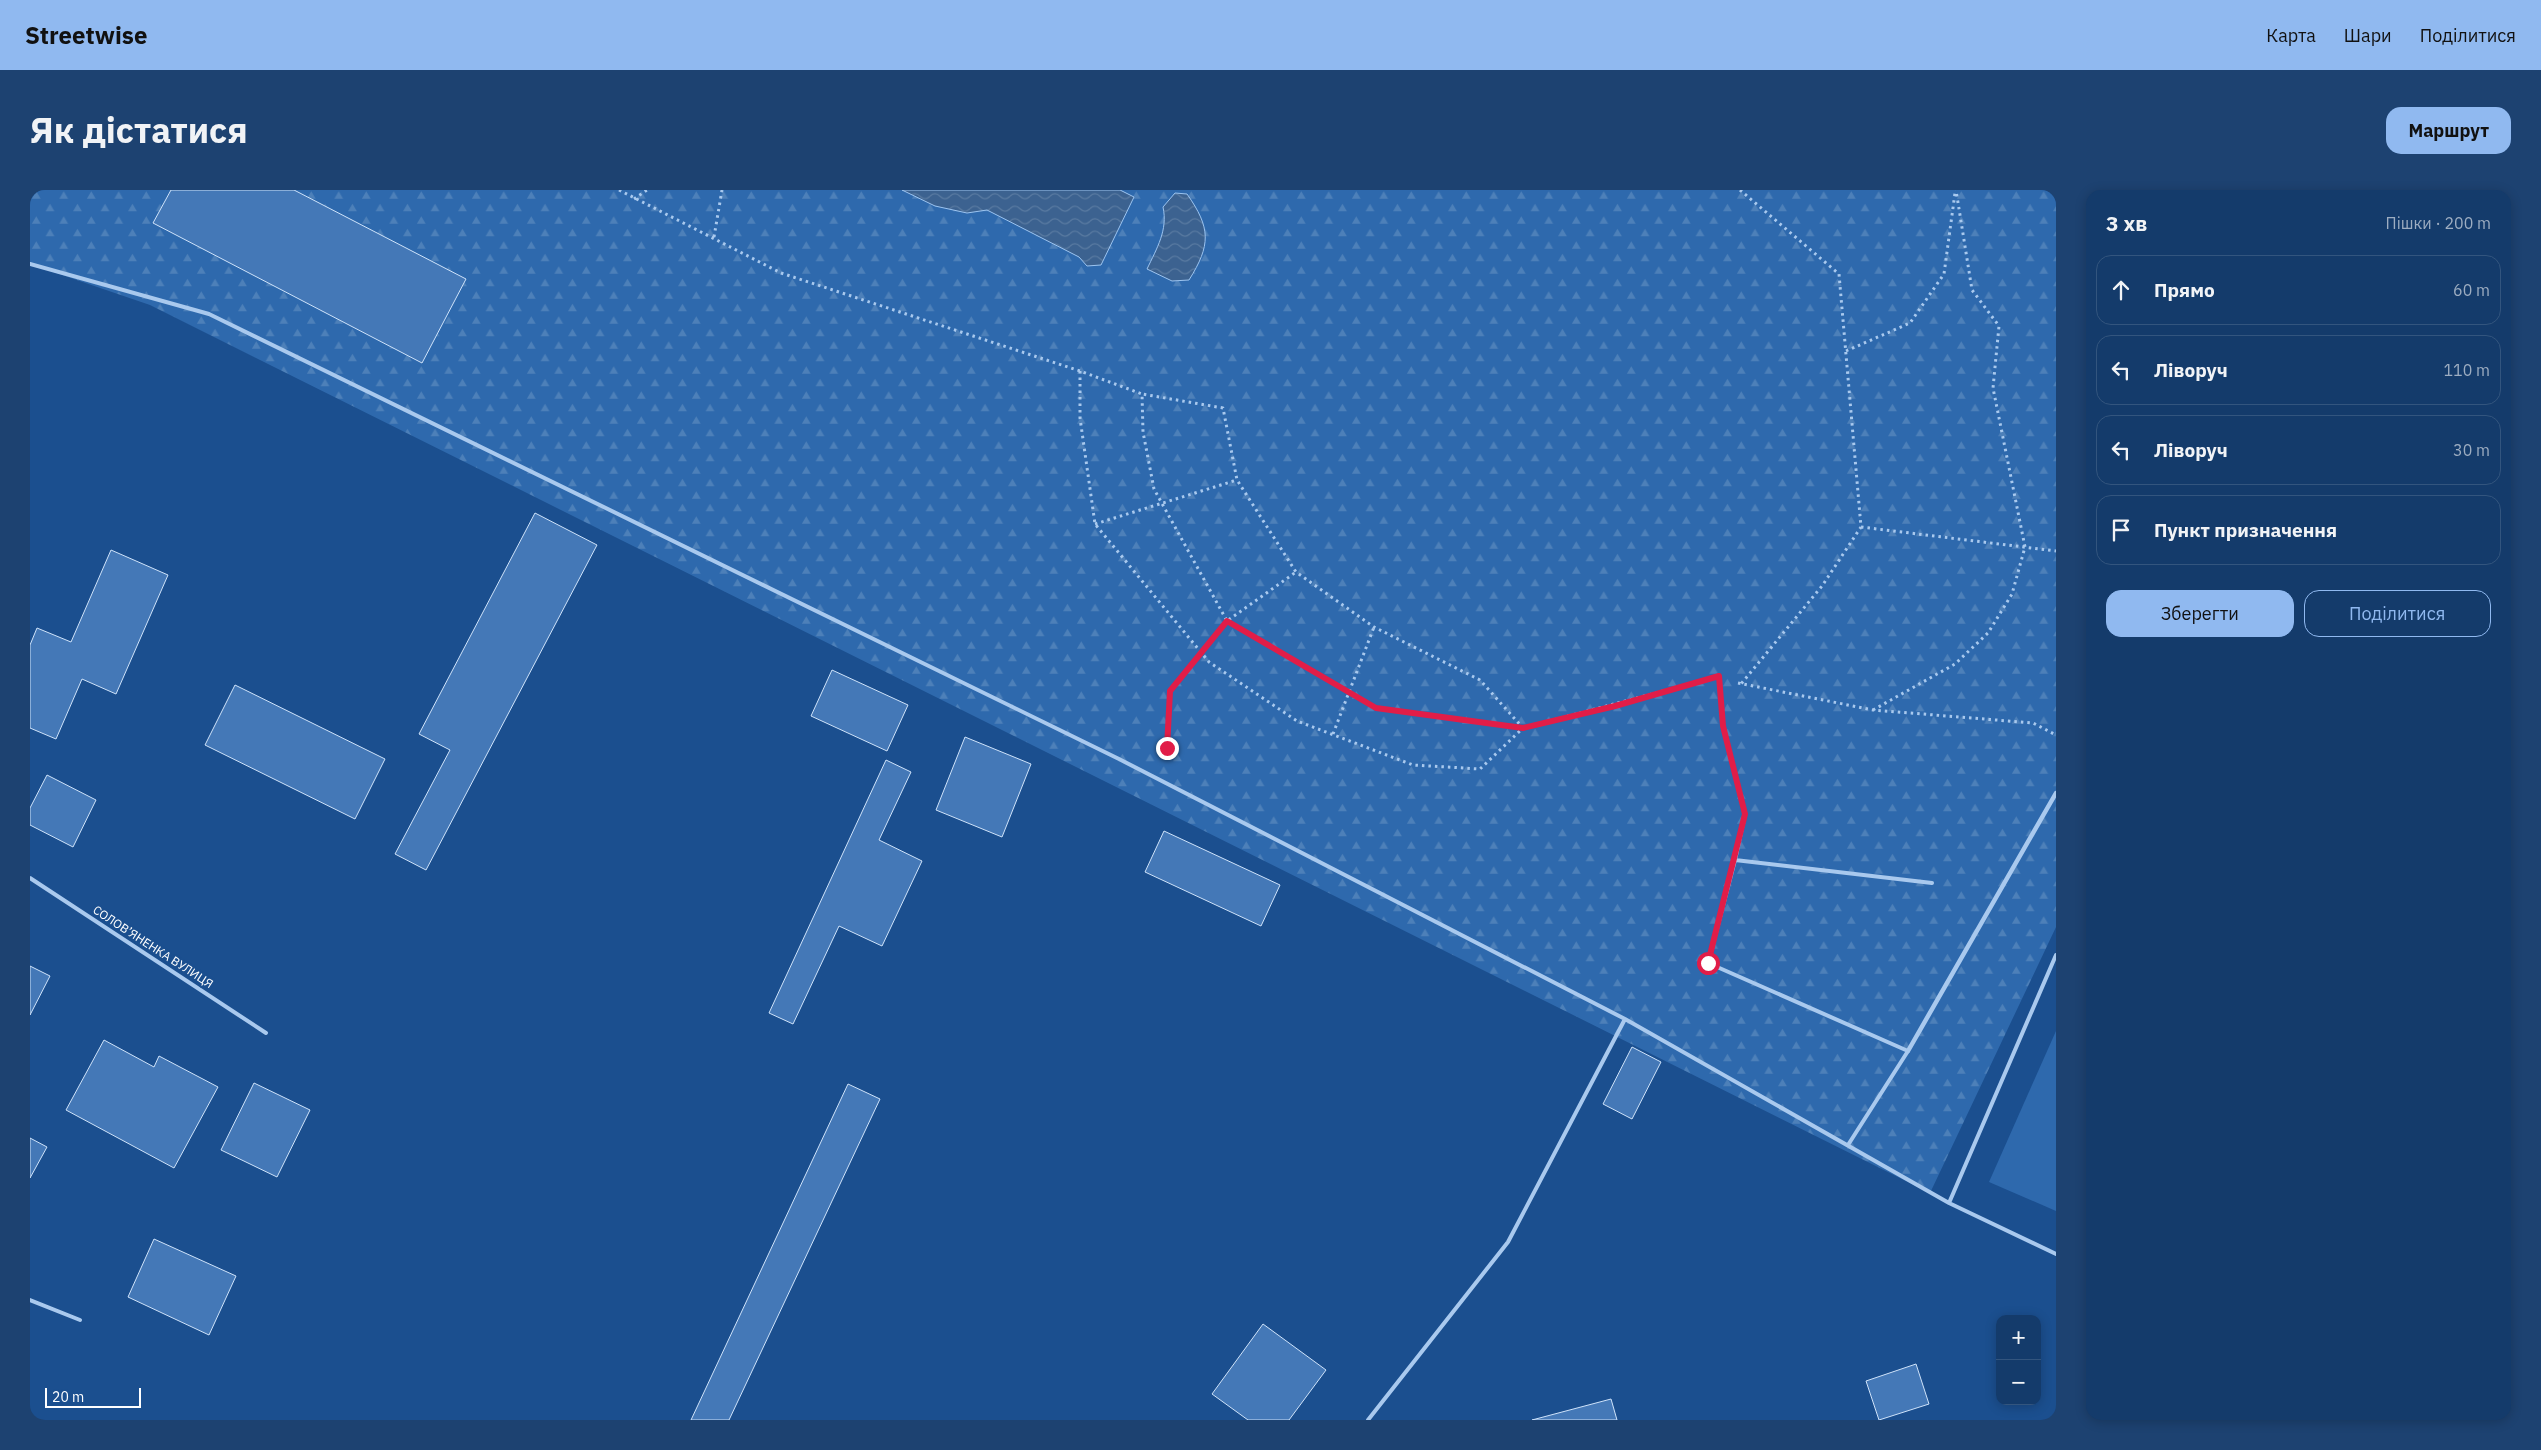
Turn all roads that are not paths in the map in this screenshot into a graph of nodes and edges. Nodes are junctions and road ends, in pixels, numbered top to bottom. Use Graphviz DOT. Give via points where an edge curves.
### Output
graph roads {
  1 [pos="30,264"];
  2 [pos="1719,676"];
  3 [pos="2056,793"];
  4 [pos="1735,860"];
  5 [pos="30,878"];
  6 [pos="1932,882"];
  7 [pos="2056,955"];
  8 [pos="1625,1019"];
  9 [pos="266,1033"];
  10 [pos="1908,1051"];
  11 [pos="1848,1145"];
  12 [pos="1949,1203"];
  13 [pos="2056,1254"];
  14 [pos="30,1300"];
  15 [pos="80,1320"];
  16 [pos="1368,1420"];
  1 -- 8 [label="lane" via="209,314 1119,759"];
  2 -- 4 [label="lane" via="1723,726 1745,814"];
  3 -- 10 [label="street"];
  4 -- 6 [label="lane"];
  4 -- 10 [label="lane" via="1708,963"];
  5 -- 9 [label="lane, СОЛОВ’ЯНЕНКА ВУЛИЦЯ"];
  7 -- 12 [label="lane"];
  8 -- 11 [label="lane"];
  8 -- 16 [label="lane" via="1508,1242"];
  10 -- 11 [label="lane"];
  11 -- 12 [label="lane"];
  12 -- 13 [label="lane"];
  14 -- 15 [label="lane"];
}
